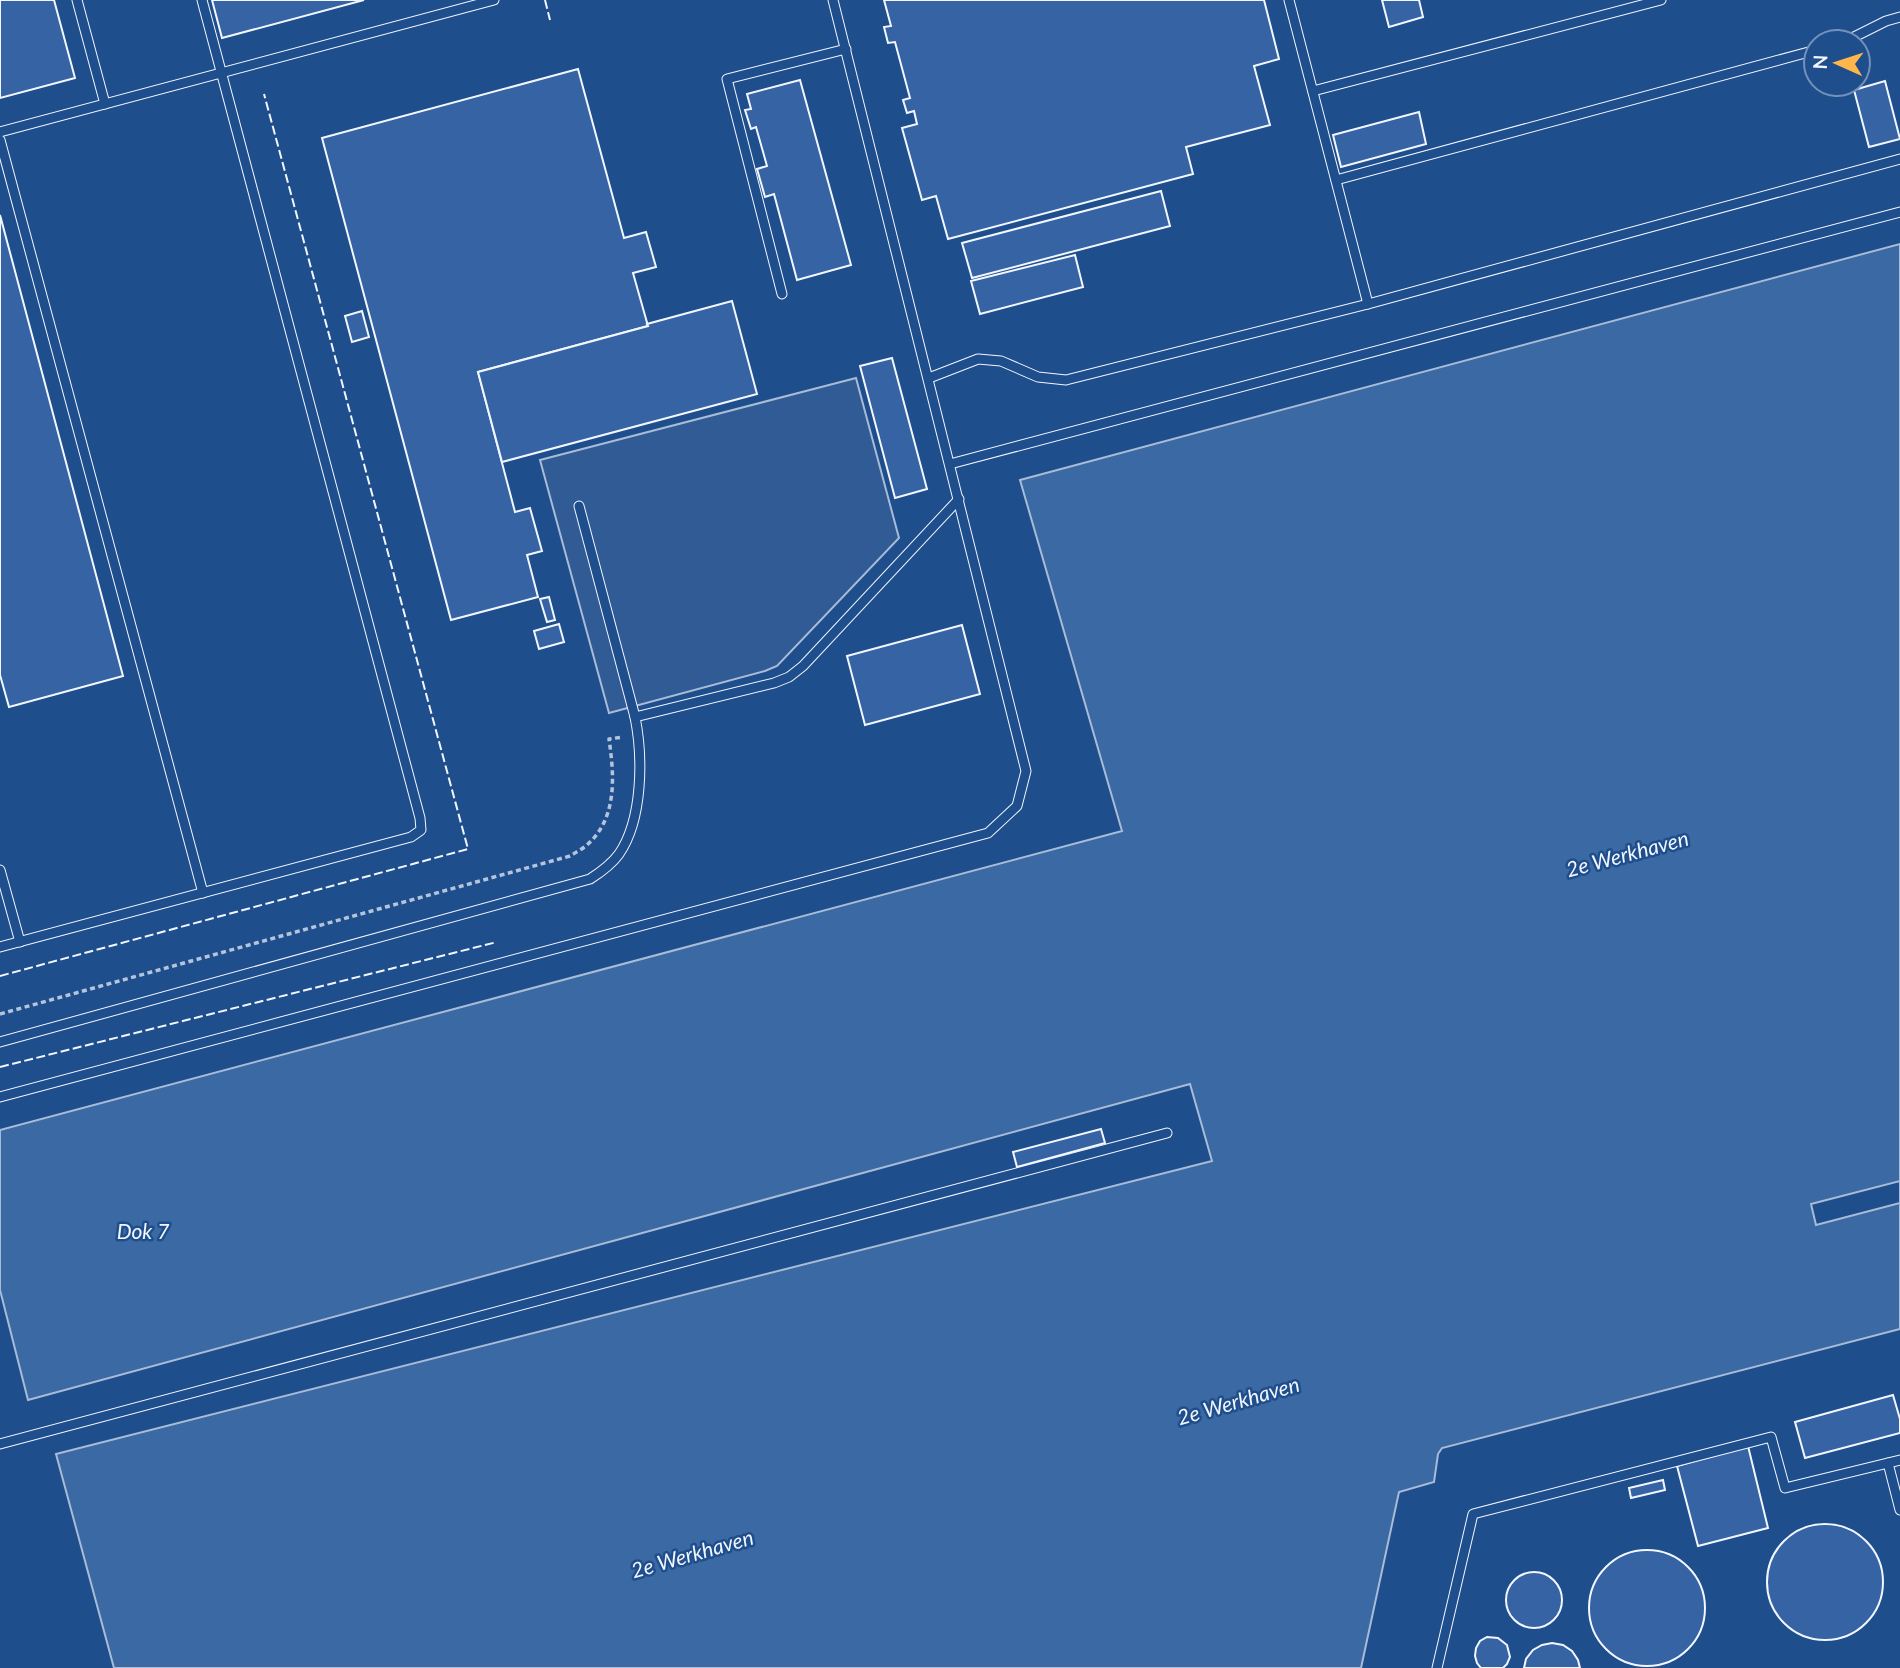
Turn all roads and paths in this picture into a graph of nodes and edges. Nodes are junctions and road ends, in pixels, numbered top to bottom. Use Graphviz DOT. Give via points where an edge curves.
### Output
graph roads {
  1 [pos="77,0"];
  2 [pos="202,0"];
  3 [pos="494,0"];
  4 [pos="833,0"];
  5 [pos="1289,0"];
  6 [pos="1661,0"];
  7 [pos="1900,18"];
  8 [pos="1872,28"];
  9 [pos="846,49"];
  10 [pos="1802,54"];
  11 [pos="222,73"];
  12 [pos="1313,92"];
  13 [pos="105,104"];
  14 [pos="0,132"];
  15 [pos="0,140"];
  16 [pos="1900,159"];
  17 [pos="1336,180"];
  18 [pos="1900,212"];
  19 [pos="782,294"];
  20 [pos="1368,304"];
  21 [pos="929,378"];
  22 [pos="950,464"];
  23 [pos="959,499"];
  24 [pos="579,506"];
  25 [pos="635,717"];
  26 [pos="638,734"];
  27 [pos="0,870"];
  28 [pos="203,893"];
  29 [pos="20,942"];
  30 [pos="0,947"];
  31 [pos="0,1014"];
  32 [pos="0,1042"];
  33 [pos="0,1097"];
  34 [pos="1167,1133"];
  35 [pos="0,1444"];
  36 [pos="1900,1460"];
  37 [pos="1888,1463"];
  38 [pos="1900,1510"];
  39 [pos="1437,1668"];
  1 -- 13 [label="lane"];
  2 -- 11 [label="lane"];
  3 -- 11 [label="lane"];
  4 -- 9 [label="lane"];
  5 -- 12 [label="lane"];
  6 -- 12 [label="lane"];
  7 -- 8 [label="lane"];
  9 -- 19 [label="lane" via="727,79"];
  9 -- 21 [label="lane"];
  10 -- 17 [label="lane"];
  11 -- 13 [label="lane"];
  11 -- 28 [label="lane" via="422,830 411,837"];
  12 -- 17 [label="lane"];
  13 -- 14 [label="lane"];
  15 -- 28 [label="lane"];
  16 -- 20 [label="lane"];
  17 -- 20 [label="lane"];
  18 -- 22 [label="lane"];
  20 -- 21 [label="lane" via="1066,380 1038,377 1001,361 978,359"];
  21 -- 22 [label="lane"];
  22 -- 23 [label="lane"];
  23 -- 25 [label="lane" via="789,677"];
  23 -- 33 [label="lane" via="1026,771 1017,806 988,833"];
  24 -- 25 [label="lane"];
  25 -- 26 [label="lane"];
  26 -- 31 [label="path" via="609,739 614,774 611,804 589,844 570,856"];
  26 -- 32 [label="lane" via="638,792 629,837 605,870 590,879"];
  27 -- 29 [label="lane"];
  28 -- 29 [label="lane"];
  29 -- 30 [label="lane"];
  34 -- 35 [label="lane"];
  36 -- 37 [label="lane"];
  37 -- 38 [label="lane"];
  37 -- 39 [label="lane" via="1786,1488 1771,1437 1474,1514"];
}
